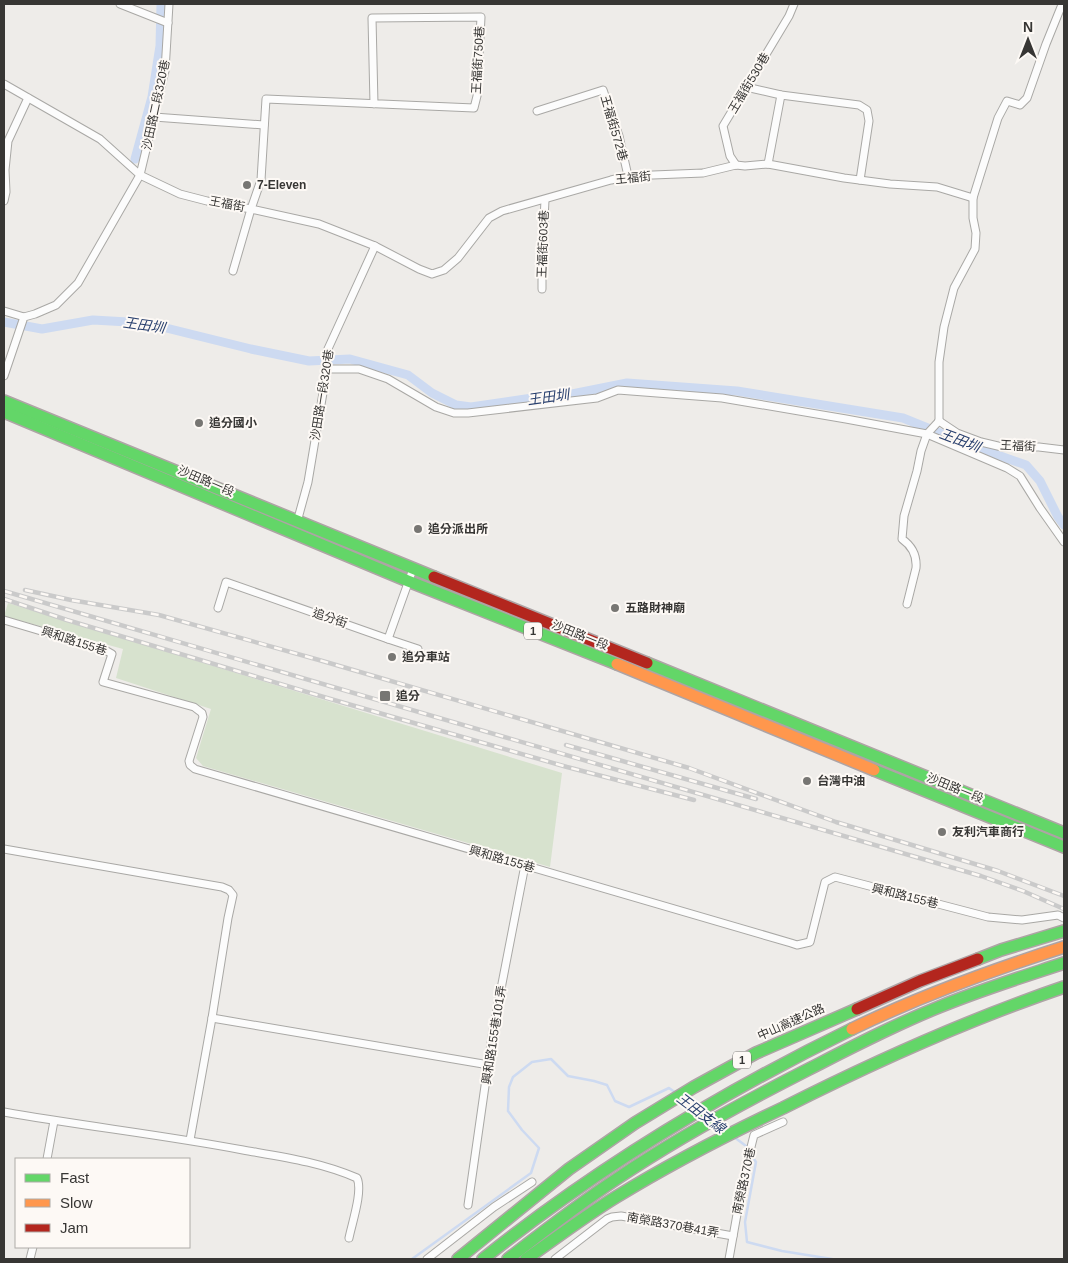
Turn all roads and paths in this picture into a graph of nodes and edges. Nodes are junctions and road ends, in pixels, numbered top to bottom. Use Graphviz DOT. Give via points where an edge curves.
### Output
graph roads {
  1 [pos="120,4"];
  2 [pos="169,4"];
  3 [pos="794,4"];
  4 [pos="1062,7"];
  5 [pos="168,23"];
  6 [pos="4,84"];
  7 [pos="746,87"];
  8 [pos="780,94"];
  9 [pos="28,98"];
  10 [pos="374,104"];
  11 [pos="537,111"];
  12 [pos="154,117"];
  13 [pos="264,125"];
  14 [pos="768,164"];
  15 [pos="736,165"];
  16 [pos="140,175"];
  17 [pos="628,176"];
  18 [pos="860,180"];
  19 [pos="5,192"];
  20 [pos="973,198"];
  21 [pos="545,200"];
  22 [pos="4,201"];
  23 [pos="251,209"];
  24 [pos="375,246"];
  25 [pos="233,271"];
  26 [pos="542,289"];
  27 [pos="4,311"];
  28 [pos="24,317"];
  29 [pos="327,369"];
  30 [pos="4,376"];
  31 [pos="4,401"];
  32 [pos="4,412"];
  33 [pos="939,422"];
  34 [pos="927,434"];
  35 [pos="1064,450"];
  36 [pos="149,466"];
  37 [pos="297,522"];
  38 [pos="1064,542"];
  39 [pos="413,569"];
  40 [pos="408,581"];
  41 [pos="907,604"];
  42 [pos="218,608"];
  43 [pos="4,620"];
  44 [pos="388,638"];
  45 [pos="418,650"];
  46 [pos="1064,833"];
  47 [pos="1064,846"];
  48 [pos="4,849"];
  49 [pos="524,865"];
  50 [pos="1064,918"];
  51 [pos="1064,931"];
  52 [pos="1064,947"];
  53 [pos="1064,963"];
  54 [pos="1064,987"];
  55 [pos="212,1018"];
  56 [pos="488,1065"];
  57 [pos="4,1112"];
  58 [pos="54,1121"];
  59 [pos="783,1122"];
  60 [pos="190,1140"];
  61 [pos="47,1158"];
  62 [pos="532,1182"];
  63 [pos="468,1205"];
  64 [pos="733,1236"];
  65 [pos="349,1238"];
  66 [pos="426,1259"];
  67 [pos="458,1259"];
  68 [pos="484,1259"];
  69 [pos="508,1259"];
  70 [pos="526,1259"];
  71 [pos="555,1259"];
  72 [pos="729,1259"];
  1 -- 5 [label="street"];
  2 -- 5 [label="street, 沙田路二段320巷"];
  3 -- 7 [label="street, 王福街530巷"];
  4 -- 20 [label="street" via="1027,98 1020,105 1007,101 998,118"];
  5 -- 12 [label="street, 沙田路二段320巷" via="165,71"];
  6 -- 9 [label="street, 王福街"];
  7 -- 8 [label="street"];
  7 -- 15 [label="street, 王福街530巷" via="723,126 730,156"];
  8 -- 14 [label="street"];
  8 -- 18 [label="street" via="868,110"];
  9 -- 16 [label="street, 王福街" via="100,140"];
  9 -- 19 [label="street" via="8,141"];
  10 -- 10 [label="street, 王福街750巷" via="372,18 481,17 474,108"];
  10 -- 13 [label="street, 王福街750巷" via="266,99"];
  11 -- 17 [label="street, 王福街572巷" via="603,90 619,136"];
  12 -- 13 [label="street"];
  12 -- 16 [label="street, 沙田路二段320巷"];
  13 -- 23 [label="street, 王福街750巷" via="261,180"];
  14 -- 15 [label="street, 王福街"];
  14 -- 18 [label="street, 王福街"];
  15 -- 17 [label="street, 王福街" via="703,173"];
  16 -- 23 [label="street, 王福街" via="180,194"];
  16 -- 28 [label="street" via="78,283 56,305"];
  17 -- 21 [label="street, 王福街"];
  18 -- 20 [label="street, 王福街" via="936,187"];
  19 -- 22 [label="street"];
  20 -- 33 [label="street" via="975,249 954,288 944,327 939,362"];
  21 -- 24 [label="street, 王福街" via="502,211 489,218 458,258 444,270 432,274"];
  21 -- 26 [label="street, 王福街603巷"];
  23 -- 24 [label="street, 王福街" via="319,224"];
  23 -- 25 [label="street, 王福街750巷"];
  24 -- 29 [label="street, 沙田路一段320巷" via="327,352"];
  27 -- 28 [label="street"];
  28 -- 30 [label="street"];
  29 -- 34 [label="street" via="359,369 388,378 436,407 454,412 597,398 618,390 722,398"];
  29 -- 37 [label="street, 沙田路一段320巷" via="308,482"];
  31 -- 36 [label="main road, 沙田路一段 / 1"];
  32 -- 36 [label="main road, 沙田路一段 / 1"];
  33 -- 34 [label="street"];
  33 -- 35 [label="street, 王福街" via="957,433 1002,447"];
  34 -- 38 [label="street" via="1020,476"];
  34 -- 41 [label="street" via="904,516 902,539 908,543 917,563"];
  36 -- 37 [label="main road, 沙田路一段 / 1"];
  36 -- 40 [label="main road, 沙田路一段 / 1"];
  37 -- 39 [label="main road, 沙田路一段 / 1"];
  39 -- 40 [label="street"];
  39 -- 46 [label="main road, 沙田路一段 / 1"];
  40 -- 44 [label="street"];
  40 -- 47 [label="main road, 沙田路一段 / 1"];
  42 -- 44 [label="street, 追分街" via="226,582"];
  43 -- 49 [label="street, 興和路155巷" via="105,650 112,654 103,682 194,707 202,713 190,761 195,769"];
  44 -- 45 [label="street"];
  48 -- 55 [label="street" via="229,890 233,895"];
  49 -- 50 [label="street, 興和路155巷" via="797,944 810,942 825,882 835,877 988,917 1022,920 1058,915"];
  49 -- 56 [label="street, 興和路155巷101弄"];
  51 -- 67 [label="main road, 中山高速公路 / 1" via="1001,950 920,981 756,1053 635,1123 569,1169"];
  52 -- 68 [label="main road, 1" via="936,991 839,1034 773,1068 626,1155 562,1198"];
  53 -- 69 [label="main road" via="939,1007 766,1090 679,1139 597,1191"];
  54 -- 70 [label="main road" via="901,1051 737,1130 628,1189"];
  55 -- 56 [label="street"];
  55 -- 60 [label="street"];
  56 -- 63 [label="street, 興和路155巷101弄"];
  57 -- 58 [label="street"];
  58 -- 60 [label="street"];
  58 -- 61 [label="street"];
  59 -- 64 [label="street, 南榮路370巷" via="754,1134"];
  60 -- 65 [label="street" via="318,1164 357,1178 359,1192"];
  62 -- 66 [label="street"];
  64 -- 71 [label="street, 南榮路370巷41弄" via="612,1217"];
  64 -- 72 [label="street, 南榮路370巷"];
}
